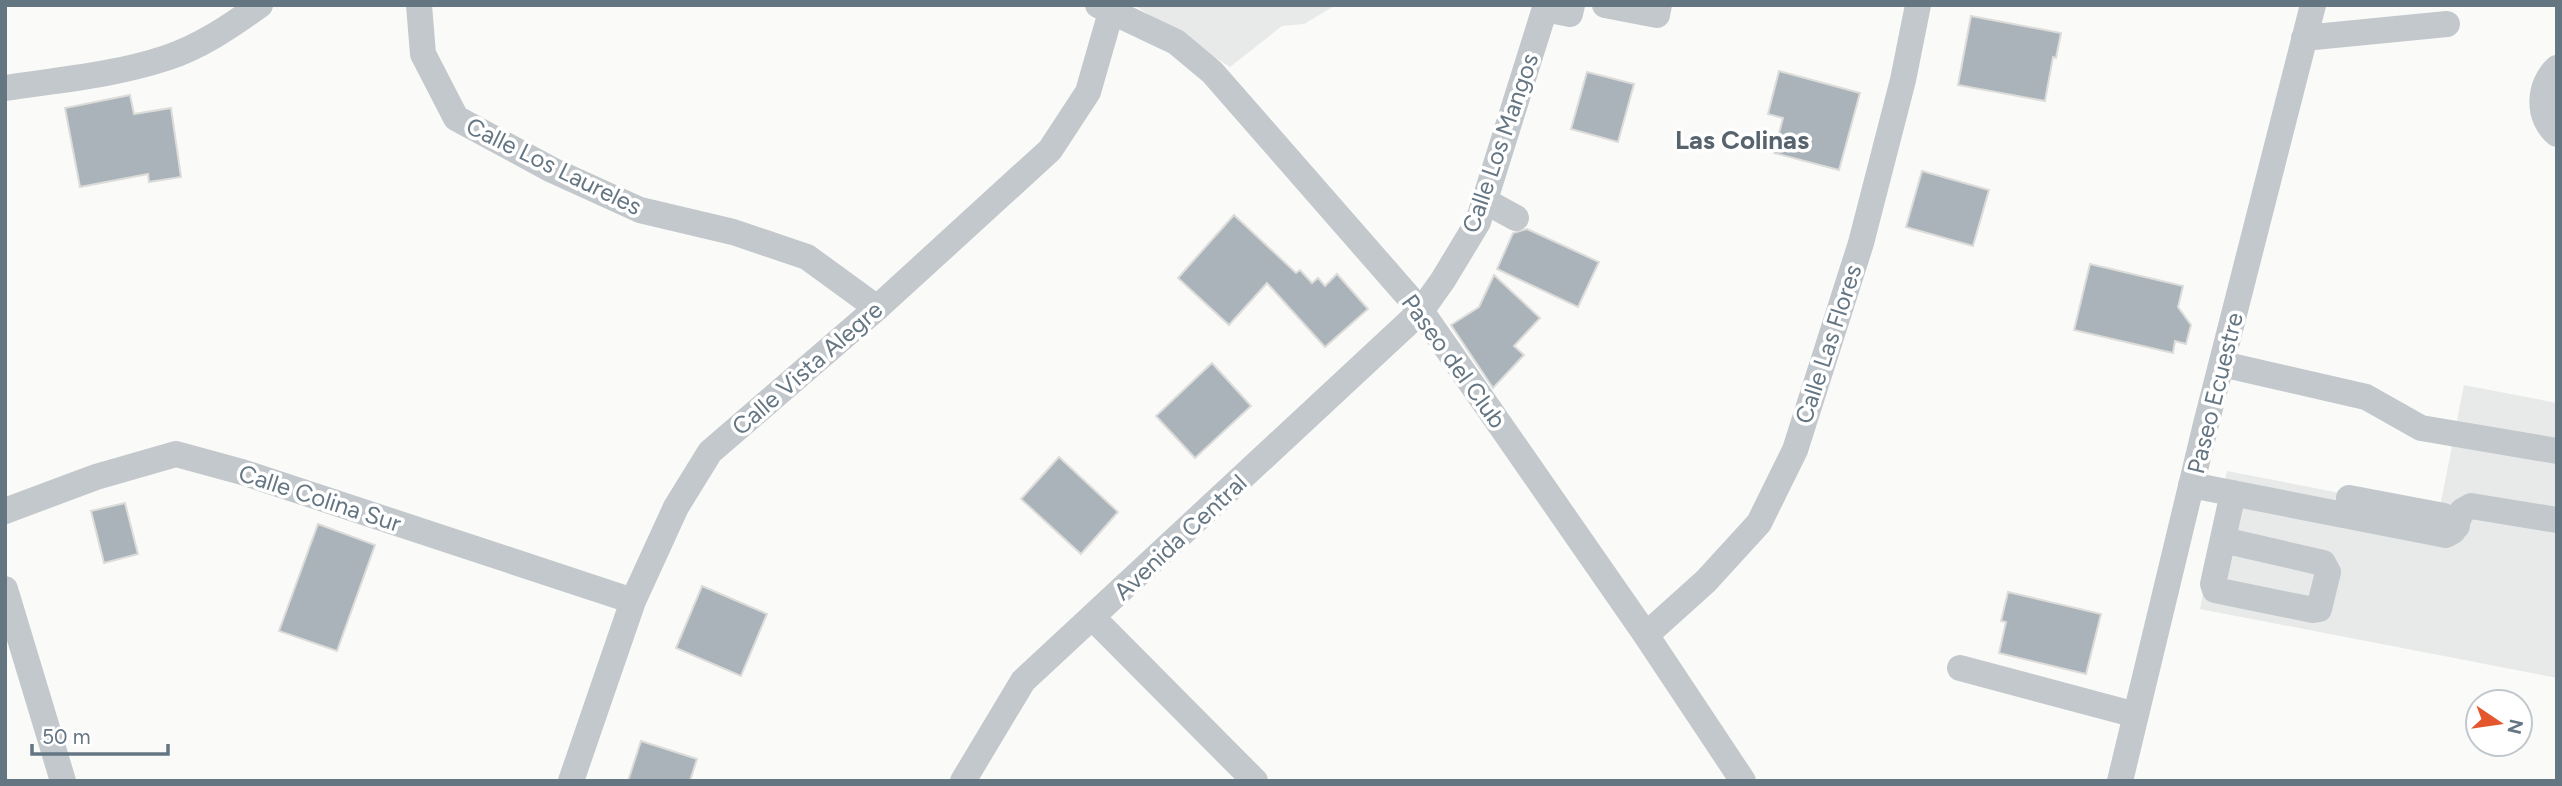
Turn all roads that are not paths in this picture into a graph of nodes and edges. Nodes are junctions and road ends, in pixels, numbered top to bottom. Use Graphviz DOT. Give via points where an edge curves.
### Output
graph roads {
  1 [pos="261,5"];
  2 [pos="419,5"];
  3 [pos="1572,5"];
  4 [pos="1605,5"];
  5 [pos="1659,5"];
  6 [pos="1918,5"];
  7 [pos="2313,5"];
  8 [pos="1108,7"];
  9 [pos="1546,7"];
  10 [pos="2447,24"];
  11 [pos="2304,38"];
  12 [pos="2557,68"];
  13 [pos="5,88"];
  14 [pos="2557,134"];
  15 [pos="1485,201"];
  16 [pos="1516,218"];
  17 [pos="877,307"];
  18 [pos="1421,311"];
  19 [pos="2222,364"];
  20 [pos="2557,450"];
  21 [pos="2193,477"];
  22 [pos="2233,493"];
  23 [pos="2308,500"];
  24 [pos="5,511"];
  25 [pos="2557,520"];
  26 [pos="2222,540"];
  27 [pos="5,589"];
  28 [pos="633,601"];
  29 [pos="1093,618"];
  30 [pos="1646,635"];
  31 [pos="1960,668"];
  32 [pos="2136,715"];
  33 [pos="62,781"];
  34 [pos="571,781"];
  35 [pos="963,781"];
  36 [pos="1255,781"];
  37 [pos="1743,781"];
  38 [pos="2120,781"];
  1 -- 13 [label="street" via="226,30 166,58"];
  2 -- 17 [label="street, Calle Los Laureles" via="423,54 456,118 552,170 640,210 733,232 807,257"];
  3 -- 9 [label="street" via="1570,14"];
  4 -- 5 [label="street" via="1657,15"];
  6 -- 30 [label="street, Calle Las Flores" via="1861,243 1795,450 1759,523 1706,581"];
  7 -- 11 [label="street, Paseo Ecuestre"];
  8 -- 17 [label="street, Calle Vista Alegre" via="1088,92 1050,150"];
  8 -- 18 [label="street, Paseo del Club" via="1176,42 1212,72"];
  9 -- 15 [label="street, Calle Los Mangos"];
  10 -- 11 [label="street"];
  11 -- 19 [label="street, Paseo Ecuestre"];
  12 -- 14 [label="street" via="2545,84 2542,104 2545,120"];
  15 -- 16 [label="street"];
  15 -- 18 [label="street, Calle Los Mangos" via="1465,245"];
  17 -- 28 [label="street, Calle Vista Alegre" via="710,452 676,508"];
  18 -- 29 [label="street, Avenida Central"];
  18 -- 30 [label="street, Paseo del Club"];
  19 -- 20 [label="street" via="2366,397 2421,428"];
  19 -- 21 [label="street, Paseo Ecuestre"];
  21 -- 22 [label="street"];
  21 -- 23 [label="street"];
  21 -- 32 [label="street, Paseo Ecuestre"];
  22 -- 23 [label="street"];
  22 -- 26 [label="street"];
  23 -- 25 [label="street" via="2367,511 2446,535 2457,526 2462,511 2471,506"];
  24 -- 28 [label="street, Calle Colina Sur" via="176,454"];
  27 -- 33 [label="street"];
  28 -- 34 [label="street, Calle Vista Alegre"];
  29 -- 35 [label="street, Avenida Central" via="1023,681"];
  29 -- 36 [label="street"];
  30 -- 37 [label="street, Paseo del Club"];
  31 -- 32 [label="street"];
  32 -- 38 [label="street, Paseo Ecuestre"];
}
